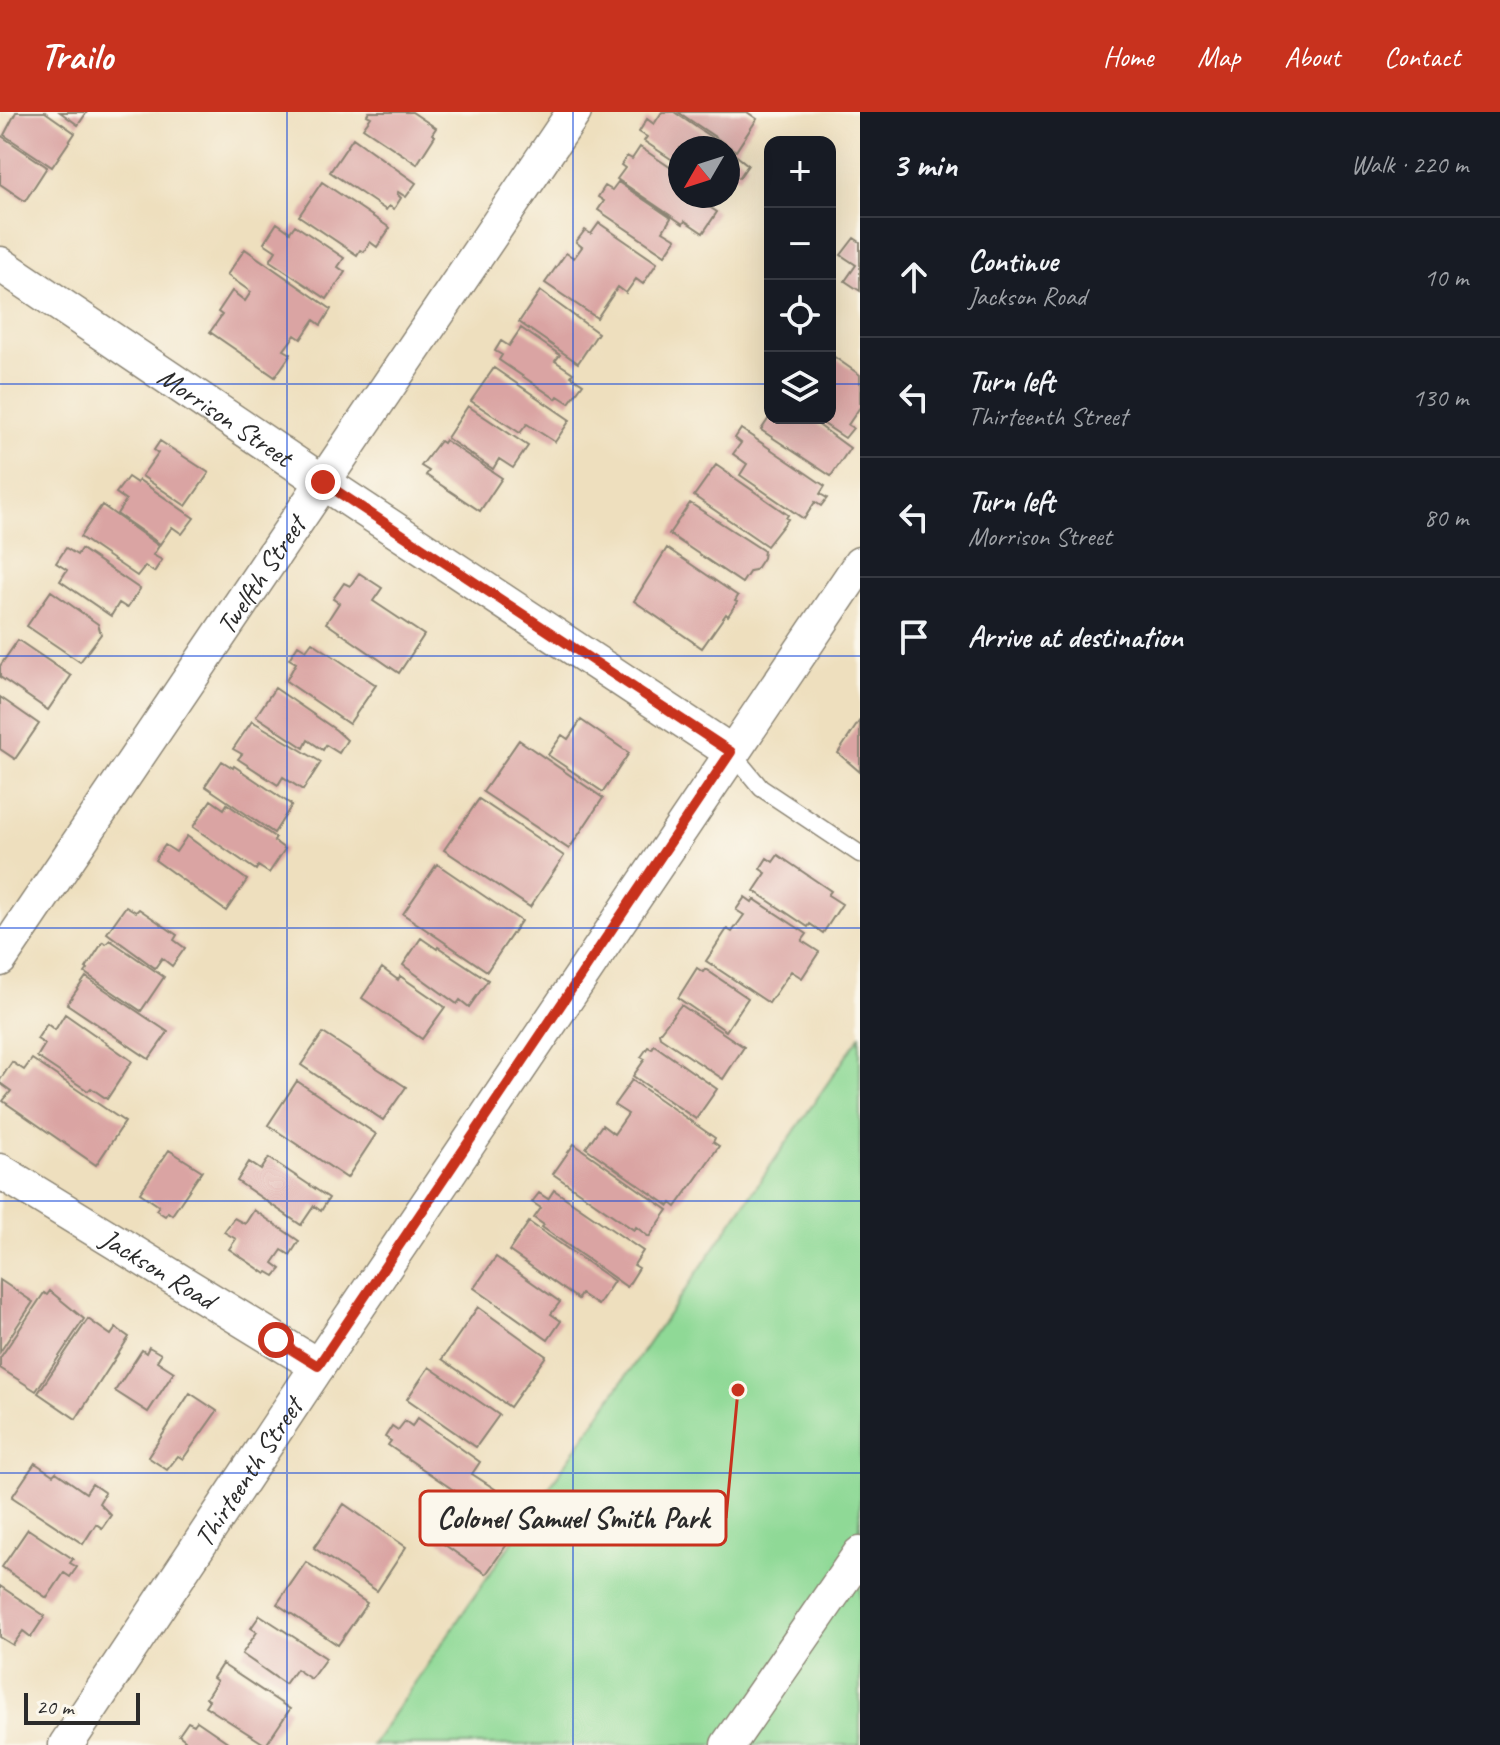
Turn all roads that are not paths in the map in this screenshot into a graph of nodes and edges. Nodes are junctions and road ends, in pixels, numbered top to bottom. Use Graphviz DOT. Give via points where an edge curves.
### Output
graph roads {
  1 [pos="574,112"];
  2 [pos="0,264"];
  3 [pos="323,482"];
  4 [pos="860,564"];
  5 [pos="731,752"];
  6 [pos="860,854"];
  7 [pos="0,959"];
  8 [pos="0,1171"];
  9 [pos="318,1366"];
  10 [pos="860,1554"];
  11 [pos="66,1745"];
  12 [pos="728,1745"];
  1 -- 3 [label="street, Twelfth Street"];
  2 -- 3 [label="street, Morrison Street"];
  3 -- 5 [label="street, Morrison Street"];
  3 -- 7 [label="street, Twelfth Street"];
  4 -- 5 [label="street, Thirteenth Street"];
  5 -- 6 [label="lane" via="761,788"];
  5 -- 9 [label="street, Thirteenth Street"];
  8 -- 9 [label="street, Jackson Road"];
  9 -- 11 [label="street, Thirteenth Street"];
  10 -- 12 [label="street"];
}
